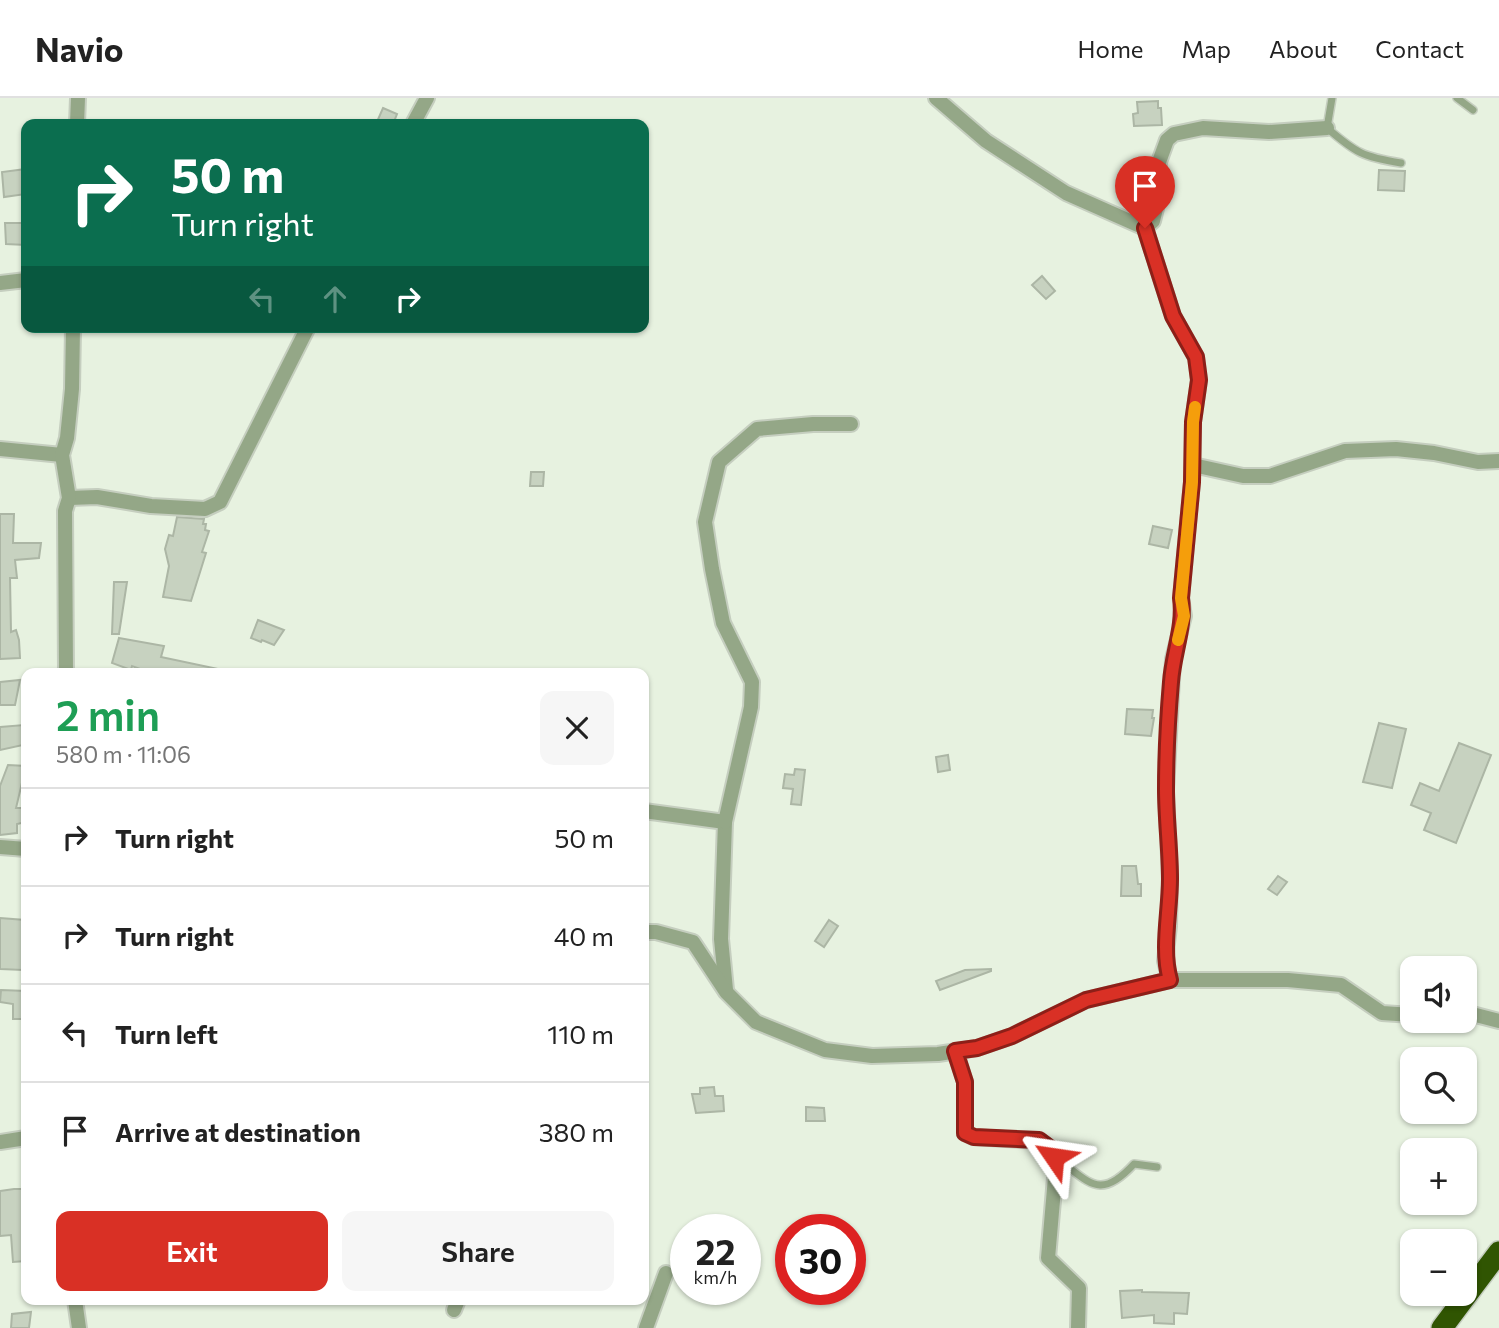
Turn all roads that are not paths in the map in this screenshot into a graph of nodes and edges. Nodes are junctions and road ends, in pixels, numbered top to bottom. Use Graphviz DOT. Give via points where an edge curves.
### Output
graph roads {
  1 [pos="78,98"];
  2 [pos="427,98"];
  3 [pos="936,98"];
  4 [pos="1332,98"];
  5 [pos="1457,98"];
  6 [pos="1473,110"];
  7 [pos="77,119"];
  8 [pos="416,119"];
  9 [pos="1328,128"];
  10 [pos="1401,163"];
  11 [pos="1145,228"];
  12 [pos="21,281"];
  13 [pos="0,283"];
  14 [pos="73,333"];
  15 [pos="305,333"];
  16 [pos="851,424"];
  17 [pos="0,449"];
  18 [pos="62,455"];
  19 [pos="1499,461"];
  20 [pos="1193,466"];
  21 [pos="69,498"];
  22 [pos="66,668"];
  23 [pos="649,812"];
  24 [pos="725,822"];
  25 [pos="0,847"];
  26 [pos="21,849"];
  27 [pos="649,932"];
  28 [pos="1170,980"];
  29 [pos="726,992"];
  30 [pos="1400,1014"];
  31 [pos="1477,1015"];
  32 [pos="1499,1021"];
  33 [pos="955,1051"];
  34 [pos="21,1139"];
  35 [pos="0,1142"];
  36 [pos="1054,1157"];
  37 [pos="1157,1167"];
  38 [pos="1499,1252"];
  39 [pos="666,1273"];
  40 [pos="76,1305"];
  41 [pos="79,1328"];
  42 [pos="646,1328"];
  43 [pos="1077,1328"];
  44 [pos="1442,1328"];
  1 -- 7 [label="street"];
  2 -- 8 [label="street"];
  3 -- 11 [label="street" via="986,141 1066,193"];
  4 -- 9 [label="lane"];
  5 -- 6 [label="lane"];
  9 -- 10 [label="lane" via="1353,150"];
  9 -- 11 [label="street" via="1269,132 1203,128 1174,134 1158,162 1157,204 1153,221"];
  11 -- 20 [label="street" via="1173,316 1196,357 1199,380"];
  12 -- 13 [label="street"];
  14 -- 18 [label="street" via="72,389"];
  15 -- 21 [label="street" via="220,502 205,509"];
  16 -- 24 [label="street" via="757,429 719,462 705,522 712,569 723,623 752,682 751,707"];
  17 -- 18 [label="street"];
  18 -- 21 [label="street"];
  19 -- 20 [label="street" via="1396,449 1345,451 1270,476 1243,477"];
  20 -- 28 [label="street" via="1181,598 1184,616 1173,659 1168,716 1170,878 1165,961"];
  21 -- 22 [label="street" via="65,511"];
  23 -- 24 [label="street"];
  24 -- 29 [label="street" via="721,939"];
  25 -- 26 [label="street"];
  27 -- 29 [label="street" via="693,942"];
  28 -- 30 [label="street" via="1340,985 1382,1013"];
  28 -- 33 [label="street" via="1086,1000 1012,1036"];
  29 -- 33 [label="street" via="757,1022 825,1050 872,1056"];
  31 -- 32 [label="street"];
  33 -- 36 [label="street" via="965,1082 965,1133 1039,1140"];
  34 -- 35 [label="street"];
  36 -- 37 [label="lane" via="1092,1185 1107,1184 1134,1164"];
  36 -- 43 [label="street" via="1048,1258 1079,1289"];
  38 -- 44 [label="highway"];
  39 -- 42 [label="street"];
  40 -- 41 [label="street"];
}
